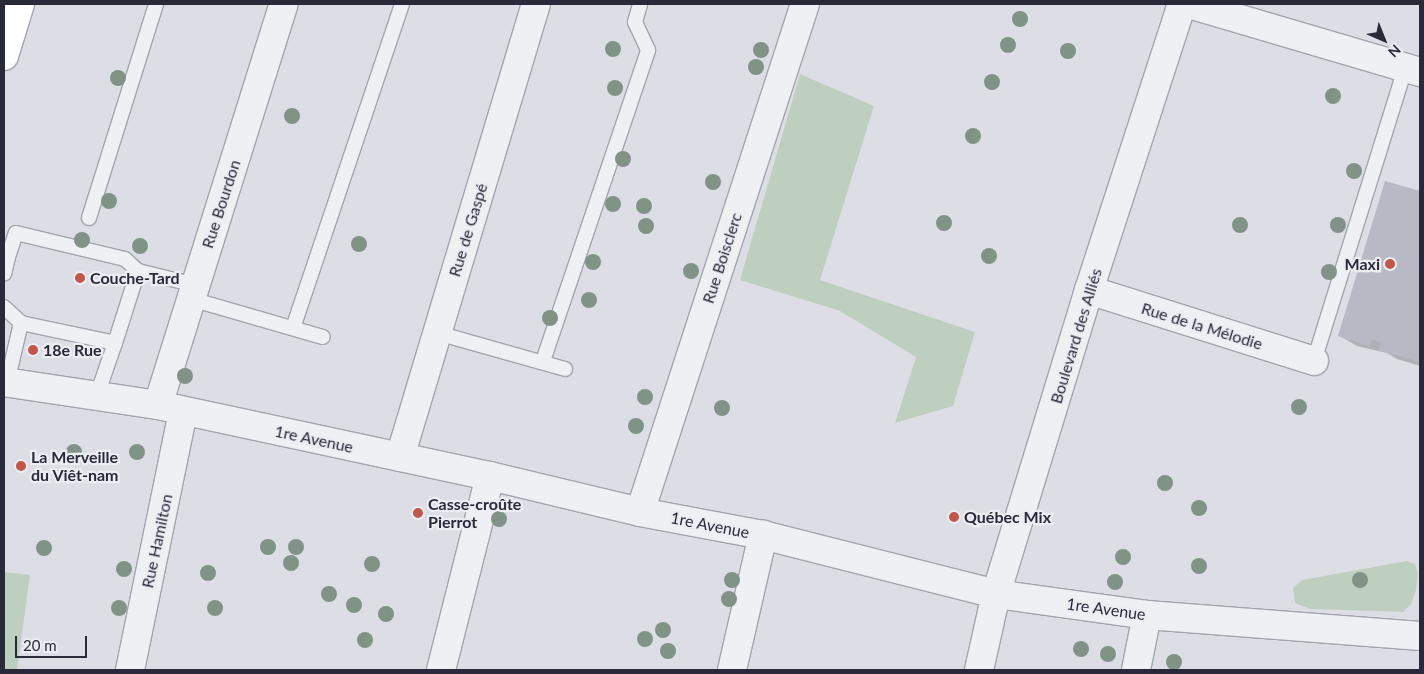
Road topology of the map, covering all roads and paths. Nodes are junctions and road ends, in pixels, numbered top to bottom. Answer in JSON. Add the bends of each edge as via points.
{"nodes":[{"id":1,"x":156,"y":4,"type":"edge"},
{"id":2,"x":284,"y":4,"type":"edge"},
{"id":3,"x":402,"y":4,"type":"edge"},
{"id":4,"x":536,"y":4,"type":"edge"},
{"id":5,"x":640,"y":4,"type":"edge"},
{"id":6,"x":805,"y":4,"type":"edge"},
{"id":7,"x":1182,"y":4,"type":"edge"},
{"id":8,"x":1189,"y":4,"type":"edge"},
{"id":9,"x":13,"y":13,"type":"edge"},
{"id":10,"x":4,"y":56,"type":"edge"},
{"id":11,"x":1413,"y":70,"type":"edge"},
{"id":12,"x":89,"y":218,"type":"dead end"},
{"id":13,"x":6,"y":257,"type":"edge"},
{"id":14,"x":138,"y":271,"type":"junction"},
{"id":15,"x":4,"y":274,"type":"edge"},
{"id":16,"x":1089,"y":290,"type":"junction"},
{"id":17,"x":193,"y":292,"type":"junction"},
{"id":18,"x":4,"y":308,"type":"edge"},
{"id":19,"x":21,"y":323,"type":"junction"},
{"id":20,"x":293,"y":328,"type":"junction"},
{"id":21,"x":437,"y":333,"type":"junction"},
{"id":22,"x":323,"y":337,"type":"dead end"},
{"id":23,"x":115,"y":343,"type":"junction"},
{"id":24,"x":1314,"y":360,"type":"joint"},
{"id":25,"x":543,"y":361,"type":"junction"},
{"id":26,"x":565,"y":369,"type":"dead end"},
{"id":27,"x":6,"y":382,"type":"edge"},
{"id":28,"x":97,"y":395,"type":"junction"},
{"id":29,"x":158,"y":405,"type":"junction"},
{"id":30,"x":183,"y":411,"type":"junction"},
{"id":31,"x":400,"y":457,"type":"junction"},
{"id":32,"x":490,"y":476,"type":"junction"},
{"id":33,"x":640,"y":512,"type":"junction"},
{"id":34,"x":763,"y":535,"type":"junction"},
{"id":35,"x":996,"y":594,"type":"junction"},
{"id":36,"x":1147,"y":615,"type":"junction"},
{"id":37,"x":1420,"y":636,"type":"edge"},
{"id":38,"x":130,"y":670,"type":"edge"},
{"id":39,"x":441,"y":670,"type":"edge"},
{"id":40,"x":732,"y":670,"type":"edge"},
{"id":41,"x":979,"y":670,"type":"edge"},
{"id":42,"x":1136,"y":670,"type":"edge"}],
"edges":[{"from":1,"to":12,"type":"lane"},
{"from":2,"to":17,"type":"street","name":"Rue Bourdon"},
{"from":3,"to":20,"type":"lane"},
{"from":4,"to":21,"type":"street","name":"Rue de Gaspé"},
{"from":5,"to":25,"type":"lane","via":[[634,22],[648,50]]},
{"from":6,"to":33,"type":"street","name":"Rue Boisclerc"},
{"from":7,"to":16,"type":"street","name":"Boulevard des Alliés"},
{"from":8,"to":11,"type":"street"},
{"from":9,"to":10,"type":"main road"},
{"from":11,"to":24,"type":"lane"},
{"from":13,"to":14,"type":"lane","via":[[16,233],[125,260]]},
{"from":13,"to":15,"type":"lane"},
{"from":14,"to":17,"type":"lane"},
{"from":14,"to":23,"type":"lane"},
{"from":16,"to":24,"type":"street","name":"Rue de la Mélodie"},
{"from":16,"to":35,"type":"street","name":"Boulevard des Alliés"},
{"from":17,"to":20,"type":"lane"},
{"from":17,"to":29,"type":"street","name":"Rue Bourdon"},
{"from":18,"to":19,"type":"lane"},
{"from":19,"to":23,"type":"lane"},
{"from":19,"to":27,"type":"lane"},
{"from":20,"to":22,"type":"lane"},
{"from":21,"to":25,"type":"lane"},
{"from":21,"to":31,"type":"street","name":"Rue de Gaspé"},
{"from":23,"to":28,"type":"lane"},
{"from":25,"to":26,"type":"lane"},
{"from":27,"to":28,"type":"street","name":"1re Avenue"},
{"from":28,"to":29,"type":"street","name":"1re Avenue"},
{"from":29,"to":30,"type":"street","name":"1re Avenue"},
{"from":30,"to":31,"type":"street","name":"1re Avenue"},
{"from":30,"to":38,"type":"street","name":"Rue Hamilton"},
{"from":31,"to":32,"type":"street","name":"1re Avenue"},
{"from":32,"to":33,"type":"street","name":"1re Avenue"},
{"from":32,"to":39,"type":"street"},
{"from":33,"to":34,"type":"street","name":"1re Avenue"},
{"from":34,"to":35,"type":"street","name":"1re Avenue"},
{"from":34,"to":40,"type":"street"},
{"from":35,"to":36,"type":"street","name":"1re Avenue"},
{"from":35,"to":41,"type":"street","name":"Boulevard des Alliés"},
{"from":36,"to":37,"type":"street","name":"1re Avenue"},
{"from":36,"to":42,"type":"street"}]}
